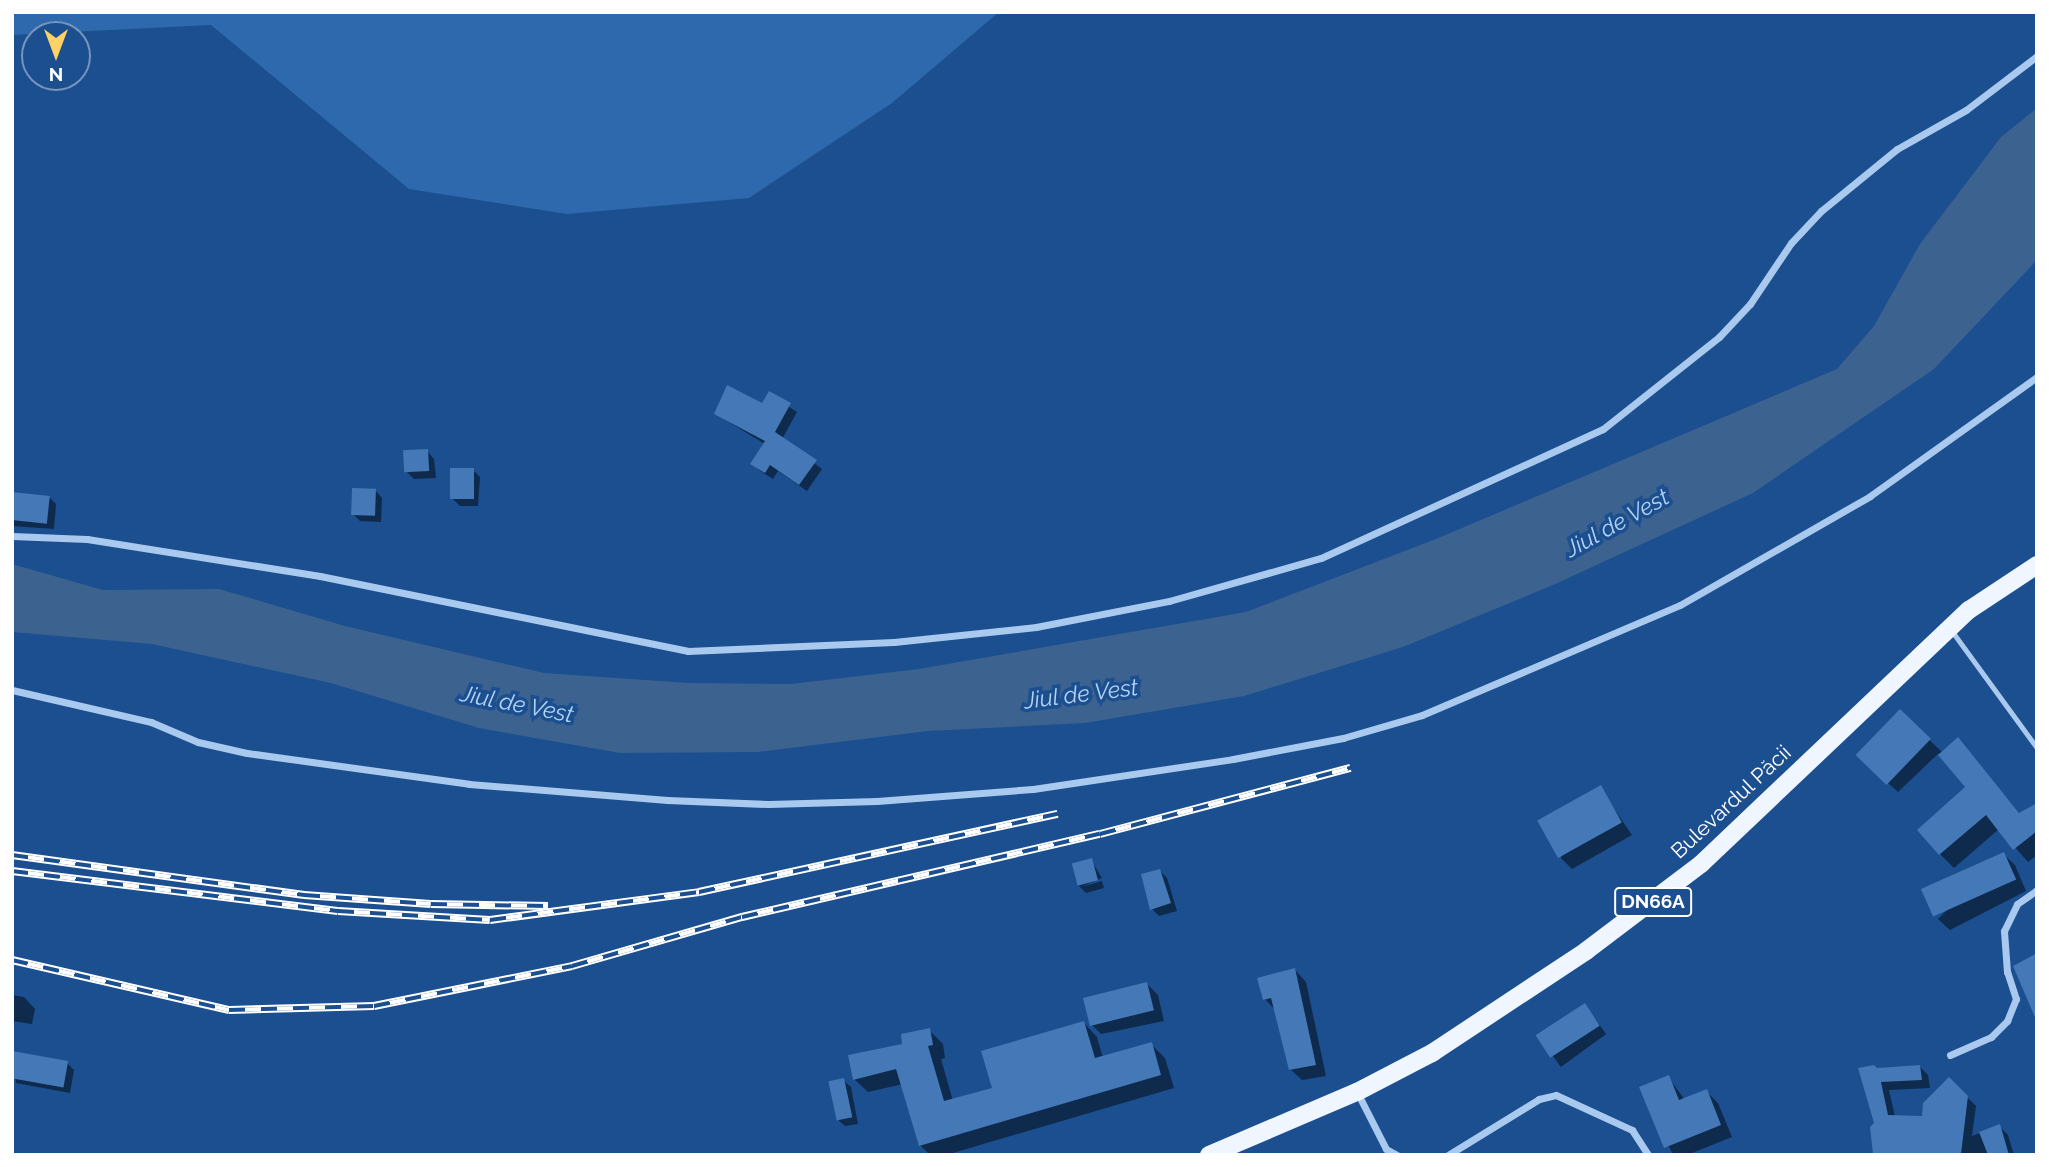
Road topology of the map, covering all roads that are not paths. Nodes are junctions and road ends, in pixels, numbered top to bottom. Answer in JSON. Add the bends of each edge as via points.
{"nodes":[{"id":1,"x":2037,"y":56,"type":"edge"},
{"id":2,"x":2037,"y":377,"type":"edge"},
{"id":3,"x":12,"y":536,"type":"edge"},
{"id":4,"x":2037,"y":565,"type":"edge"},
{"id":5,"x":1949,"y":627,"type":"junction"},
{"id":6,"x":12,"y":690,"type":"edge"},
{"id":7,"x":2037,"y":748,"type":"edge"},
{"id":8,"x":2037,"y":890,"type":"edge"},
{"id":9,"x":1950,"y":1055,"type":"dead end"},
{"id":10,"x":1357,"y":1092,"type":"junction"},
{"id":11,"x":1209,"y":1155,"type":"edge"},
{"id":12,"x":1397,"y":1155,"type":"edge"},
{"id":13,"x":1448,"y":1155,"type":"edge"},
{"id":14,"x":1648,"y":1155,"type":"edge"}],
"edges":[{"from":1,"to":3,"type":"street","via":[[1966,110],[1898,149],[1821,211],[1791,243],[1751,304],[1718,337],[1602,429],[1321,558],[1169,601],[1036,627],[933,638],[688,652],[320,576],[87,539]]},
{"from":2,"to":6,"type":"street","via":[[1870,496],[1680,605],[1422,715],[1343,738],[1233,759],[1033,789],[877,801],[768,804],[667,800],[469,784],[247,753],[198,741],[151,722]]},
{"from":4,"to":5,"type":"main road","name":"Bulevardul Păcii","number":"DN66A","via":[[1992,591]]},
{"from":5,"to":7,"type":"lane"},
{"from":5,"to":10,"type":"main road","name":"Bulevardul Păcii","number":"DN66A","via":[[1672,888],[1479,1025]]},
{"from":8,"to":9,"type":"street","via":[[2017,904],[2004,931],[2007,972],[2016,999],[2007,1021],[1991,1037]]},
{"from":10,"to":11,"type":"main road","name":"Bulevardul Păcii","number":"DN66A"},
{"from":10,"to":12,"type":"street","via":[[1386,1149]]},
{"from":13,"to":14,"type":"street","via":[[1539,1099],[1556,1095],[1632,1130]]}]}
